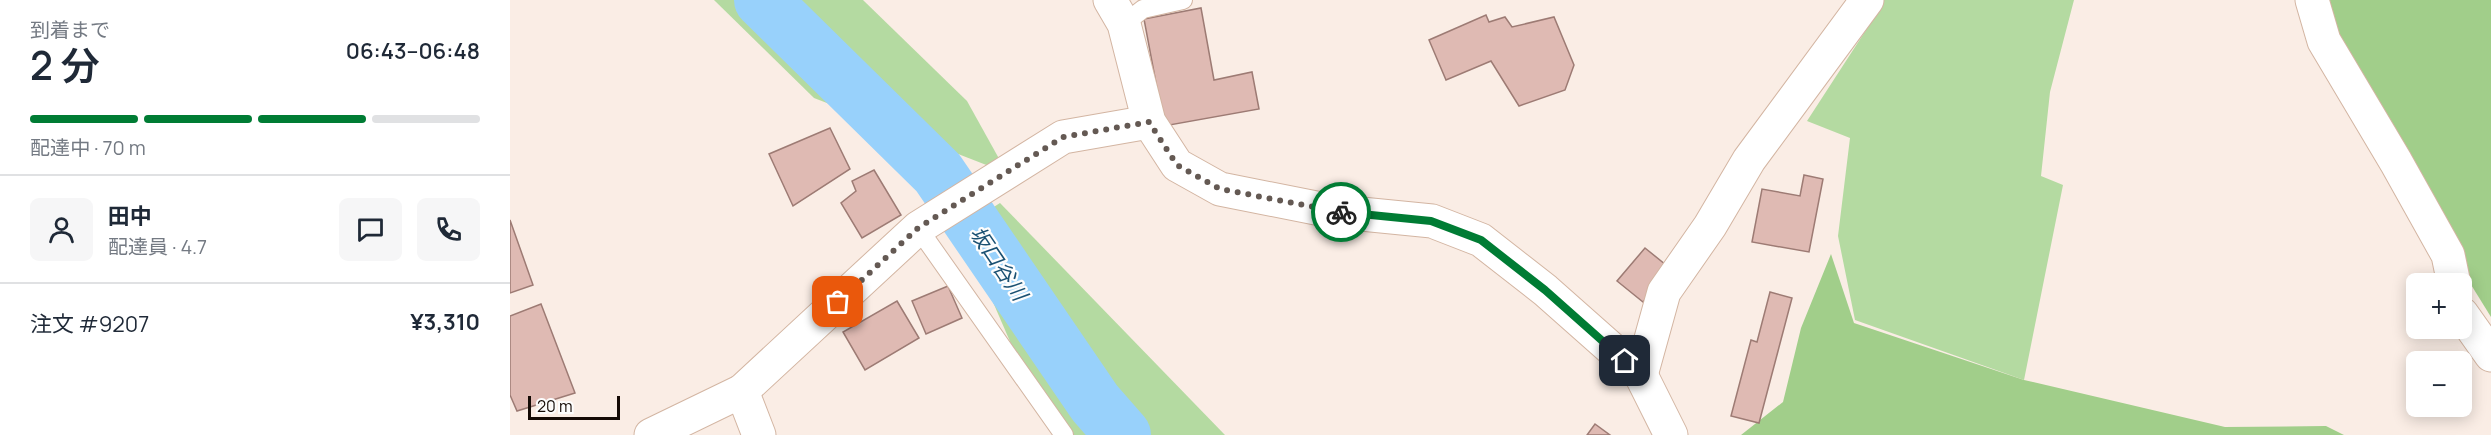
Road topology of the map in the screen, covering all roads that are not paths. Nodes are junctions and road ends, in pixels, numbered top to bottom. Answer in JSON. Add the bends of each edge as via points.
{"nodes":[{"id":1,"x":1183,"y":0,"type":"edge"},
{"id":2,"x":1867,"y":0,"type":"edge"},
{"id":3,"x":2312,"y":0,"type":"edge"},
{"id":4,"x":1117,"y":12,"type":"edge"},
{"id":5,"x":1149,"y":122,"type":"junction"},
{"id":6,"x":918,"y":228,"type":"junction"},
{"id":7,"x":2452,"y":273,"type":"edge"},
{"id":8,"x":2472,"y":328,"type":"edge"},
{"id":9,"x":2491,"y":355,"type":"edge"},
{"id":10,"x":1641,"y":375,"type":"junction"},
{"id":11,"x":742,"y":391,"type":"junction"},
{"id":12,"x":651,"y":435,"type":"edge"},
{"id":13,"x":759,"y":435,"type":"edge"},
{"id":14,"x":1064,"y":435,"type":"edge"},
{"id":15,"x":1671,"y":435,"type":"edge"}],
"edges":[{"from":1,"to":4,"type":"lane"},
{"from":2,"to":10,"type":"street","via":[[1749,160],[1664,292]]},
{"from":3,"to":7,"type":"street","via":[[2324,41],[2448,255]]},
{"from":4,"to":5,"type":"street"},
{"from":5,"to":6,"type":"street","via":[[1063,137]]},
{"from":5,"to":10,"type":"street","via":[[1177,165],[1220,189],[1331,211],[1431,221],[1481,240],[1545,290]]},
{"from":6,"to":11,"type":"street"},
{"from":6,"to":14,"type":"lane"},
{"from":8,"to":9,"type":"street"},
{"from":10,"to":15,"type":"street"},
{"from":11,"to":12,"type":"street"},
{"from":11,"to":13,"type":"street"}]}
